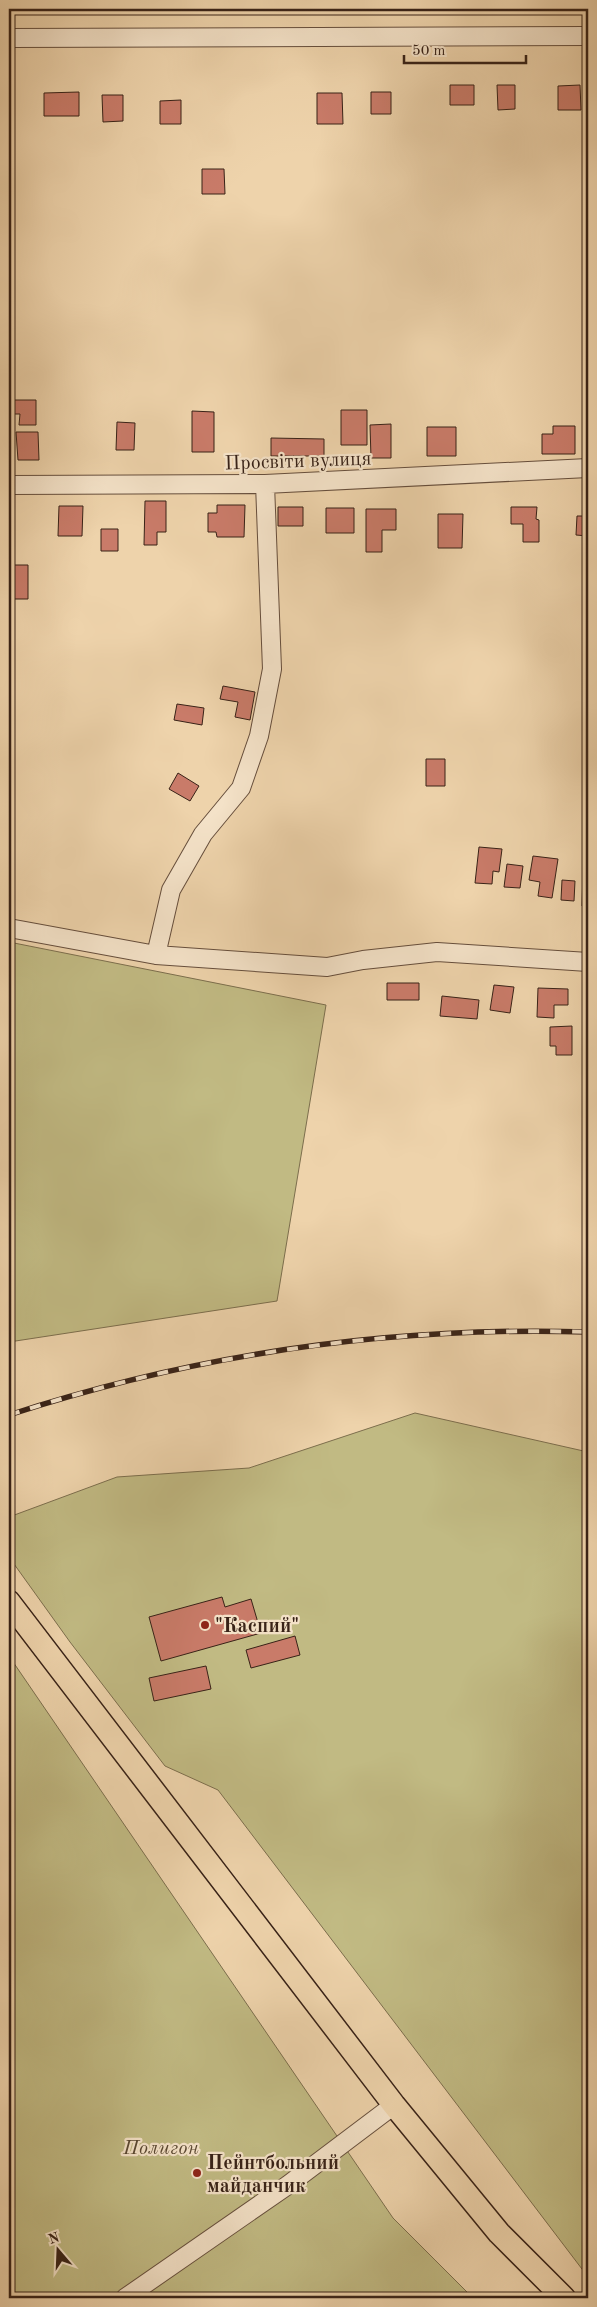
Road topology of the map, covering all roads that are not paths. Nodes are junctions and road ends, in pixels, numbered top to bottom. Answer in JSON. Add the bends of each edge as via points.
{"nodes":[{"id":1,"x":588,"y":36,"type":"edge"},
{"id":2,"x":9,"y":38,"type":"edge"},
{"id":3,"x":588,"y":468,"type":"edge"},
{"id":4,"x":265,"y":484,"type":"junction"},
{"id":5,"x":9,"y":485,"type":"edge"},
{"id":6,"x":9,"y":928,"type":"edge"},
{"id":7,"x":156,"y":955,"type":"junction"},
{"id":8,"x":588,"y":962,"type":"edge"},
{"id":9,"x":9,"y":1602,"type":"edge"},
{"id":10,"x":394,"y":2105,"type":"junction"},
{"id":11,"x":125,"y":2298,"type":"edge"},
{"id":12,"x":564,"y":2298,"type":"edge"}],
"edges":[{"from":1,"to":2,"type":"street"},
{"from":3,"to":4,"type":"street","name":"Просвіти вулиця"},
{"from":4,"to":5,"type":"street","name":"Просвіти вулиця"},
{"from":4,"to":7,"type":"street","via":[[272,669],[259,736],[241,788],[203,834],[171,890]]},
{"from":6,"to":7,"type":"street"},
{"from":7,"to":8,"type":"street","via":[[327,967],[437,952]]},
{"from":9,"to":10,"type":"main road"},
{"from":10,"to":11,"type":"street","via":[[288,2185]]},
{"from":10,"to":12,"type":"main road","via":[[499,2233]]}]}
